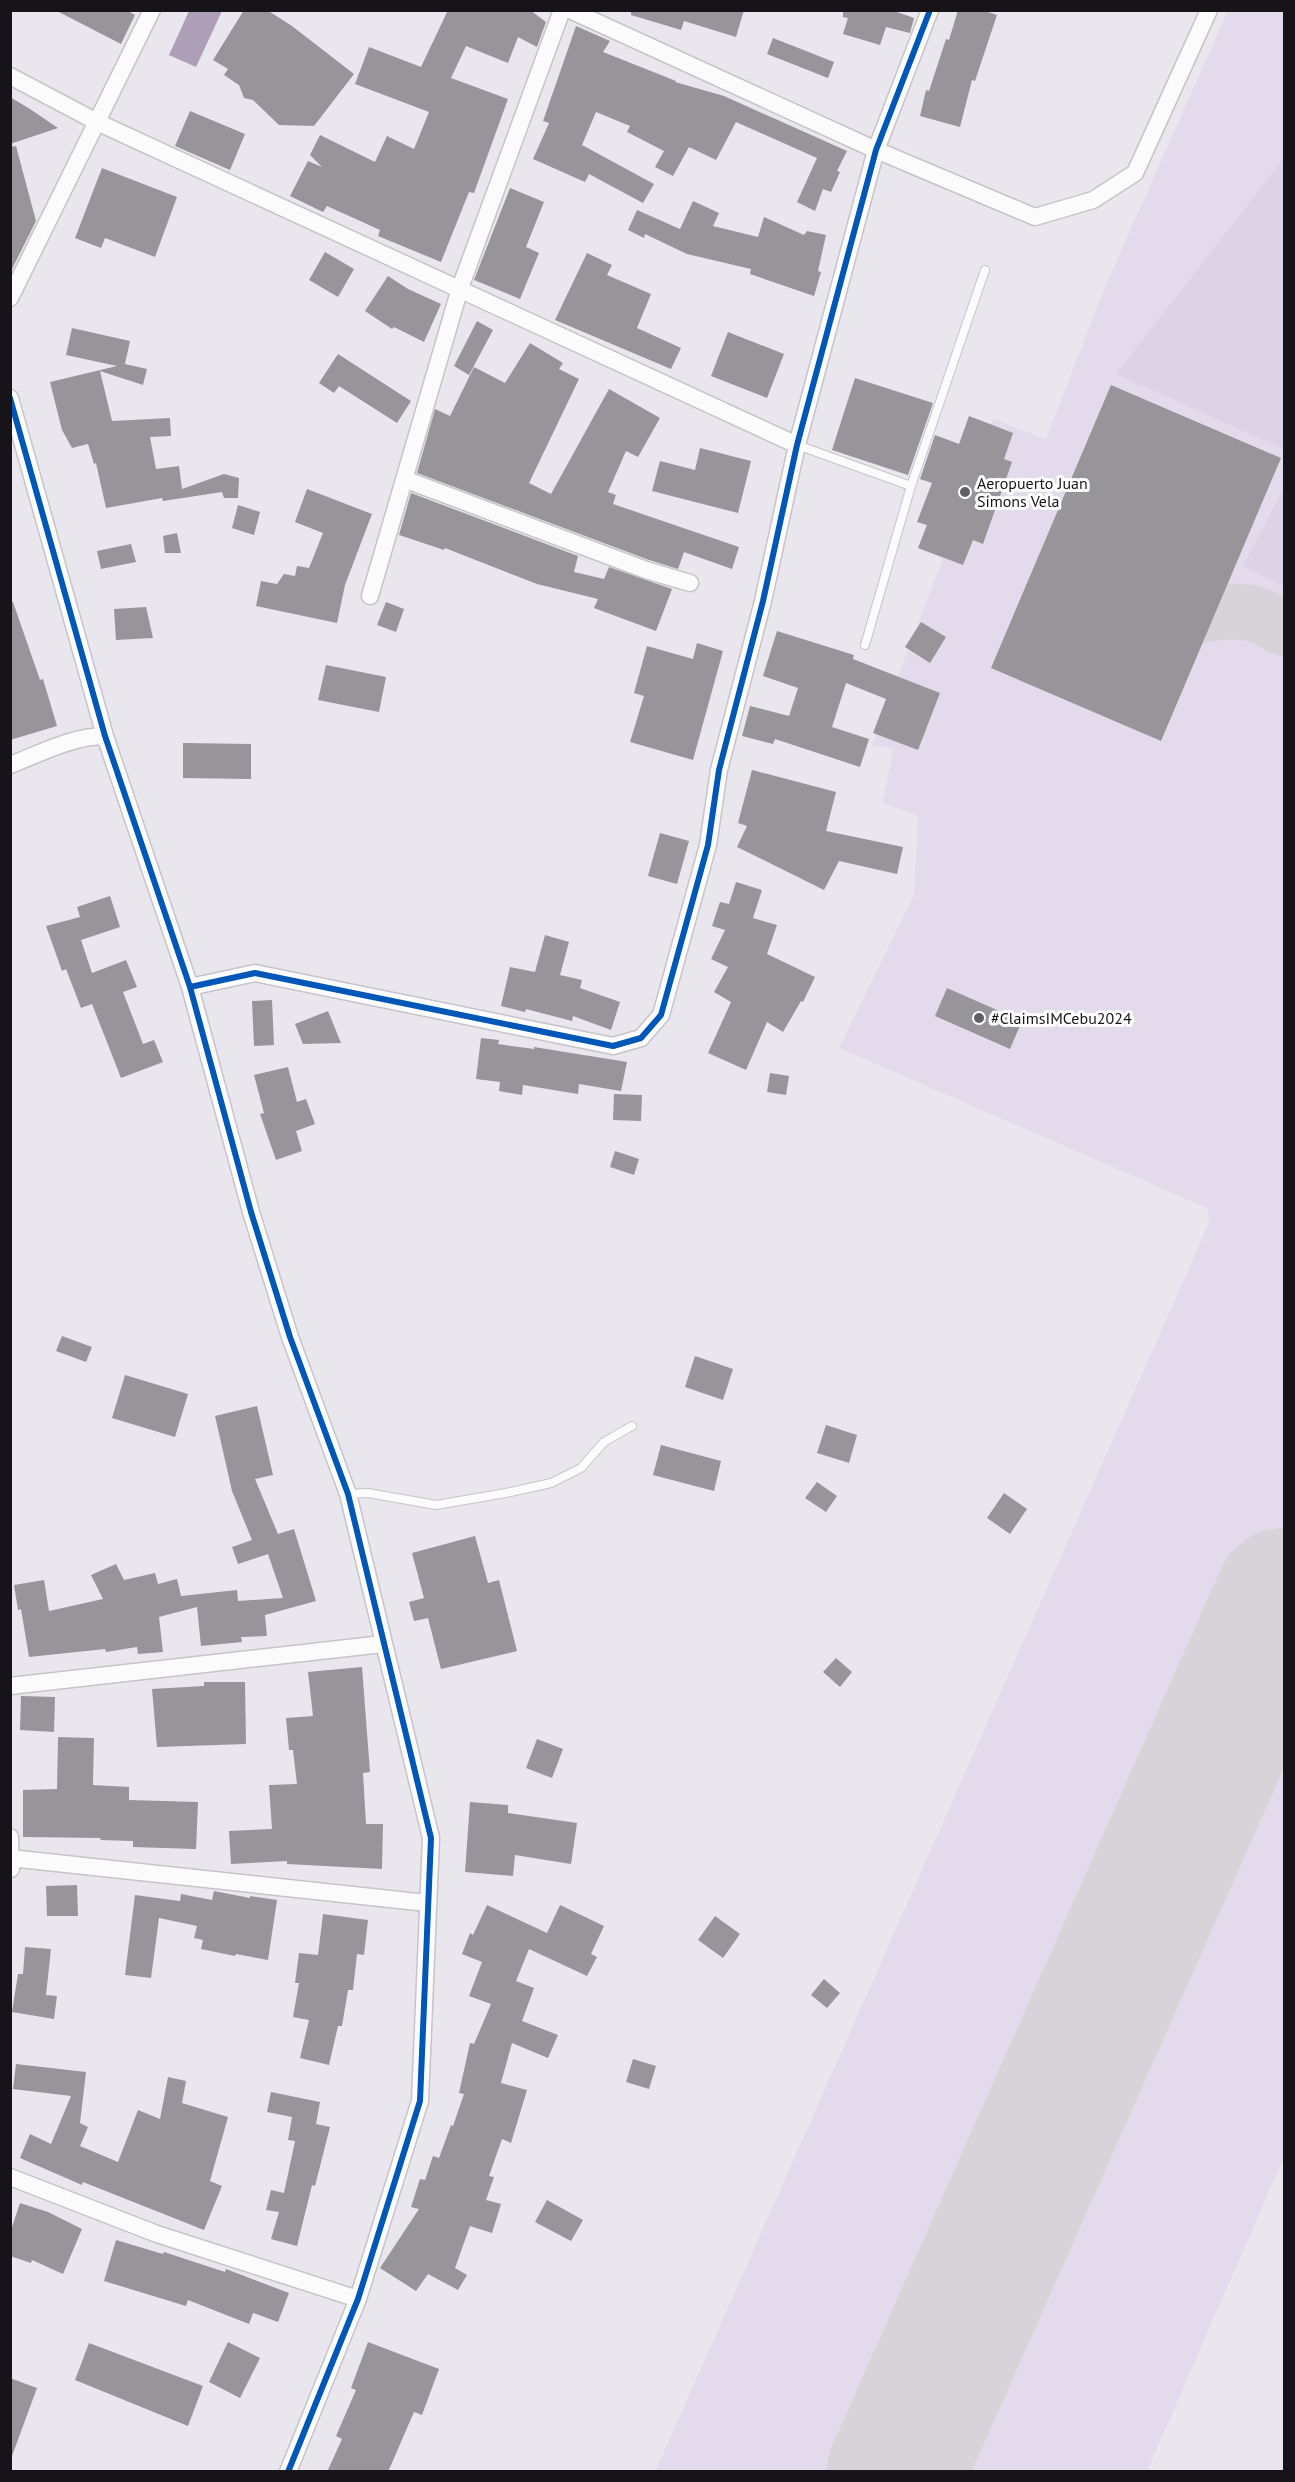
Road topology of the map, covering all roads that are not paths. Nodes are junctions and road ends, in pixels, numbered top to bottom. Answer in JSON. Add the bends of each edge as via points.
{"nodes":[{"id":1,"x":152,"y":10,"type":"edge"},
{"id":2,"x":562,"y":10,"type":"edge"},
{"id":3,"x":570,"y":10,"type":"edge"},
{"id":4,"x":930,"y":10,"type":"edge"},
{"id":5,"x":1209,"y":10,"type":"edge"},
{"id":6,"x":10,"y":76,"type":"edge"},
{"id":7,"x":97,"y":122,"type":"junction"},
{"id":8,"x":876,"y":150,"type":"junction"},
{"id":9,"x":985,"y":270,"type":"dead end"},
{"id":10,"x":460,"y":288,"type":"junction"},
{"id":11,"x":10,"y":298,"type":"edge"},
{"id":12,"x":10,"y":398,"type":"edge"},
{"id":13,"x":797,"y":446,"type":"junction"},
{"id":14,"x":404,"y":479,"type":"junction"},
{"id":15,"x":911,"y":486,"type":"junction"},
{"id":16,"x":690,"y":583,"type":"dead end"},
{"id":17,"x":370,"y":596,"type":"dead end"},
{"id":18,"x":865,"y":645,"type":"dead end"},
{"id":19,"x":105,"y":736,"type":"junction"},
{"id":20,"x":10,"y":765,"type":"edge"},
{"id":21,"x":190,"y":987,"type":"junction"},
{"id":22,"x":632,"y":1426,"type":"dead end"},
{"id":23,"x":348,"y":1494,"type":"junction"},
{"id":24,"x":383,"y":1644,"type":"junction"},
{"id":25,"x":10,"y":1686,"type":"edge"},
{"id":26,"x":10,"y":1837,"type":"edge"},
{"id":27,"x":11,"y":1862,"type":"edge"},
{"id":28,"x":427,"y":1903,"type":"junction"},
{"id":29,"x":10,"y":2177,"type":"edge"},
{"id":30,"x":358,"y":2299,"type":"junction"},
{"id":31,"x":288,"y":2472,"type":"edge"}],
"edges":[{"from":1,"to":7,"type":"street"},
{"from":2,"to":10,"type":"street"},
{"from":3,"to":8,"type":"street"},
{"from":4,"to":8,"type":"street"},
{"from":5,"to":8,"type":"street","via":[[1135,173],[1094,200],[1035,217]]},
{"from":6,"to":7,"type":"street"},
{"from":7,"to":10,"type":"street"},
{"from":7,"to":11,"type":"street"},
{"from":8,"to":13,"type":"street"},
{"from":9,"to":15,"type":"lane"},
{"from":10,"to":13,"type":"street"},
{"from":10,"to":14,"type":"street"},
{"from":12,"to":19,"type":"street"},
{"from":13,"to":15,"type":"lane"},
{"from":13,"to":21,"type":"street","via":[[763,601],[719,770],[708,844],[661,1014],[640,1038],[613,1046],[255,973]]},
{"from":14,"to":16,"type":"street"},
{"from":14,"to":17,"type":"street"},
{"from":15,"to":18,"type":"lane"},
{"from":19,"to":20,"type":"street","via":[[90,736]]},
{"from":19,"to":21,"type":"street"},
{"from":21,"to":23,"type":"street","via":[[250,1212],[290,1337]]},
{"from":22,"to":23,"type":"lane","via":[[604,1442],[581,1468],[551,1484],[436,1504],[368,1493]]},
{"from":23,"to":24,"type":"street"},
{"from":24,"to":25,"type":"street"},
{"from":24,"to":28,"type":"street","via":[[431,1838]]},
{"from":26,"to":27,"type":"street"},
{"from":27,"to":28,"type":"street"},
{"from":28,"to":30,"type":"street","via":[[420,2101]]},
{"from":29,"to":30,"type":"street","via":[[157,2234]]},
{"from":30,"to":31,"type":"street"}]}
